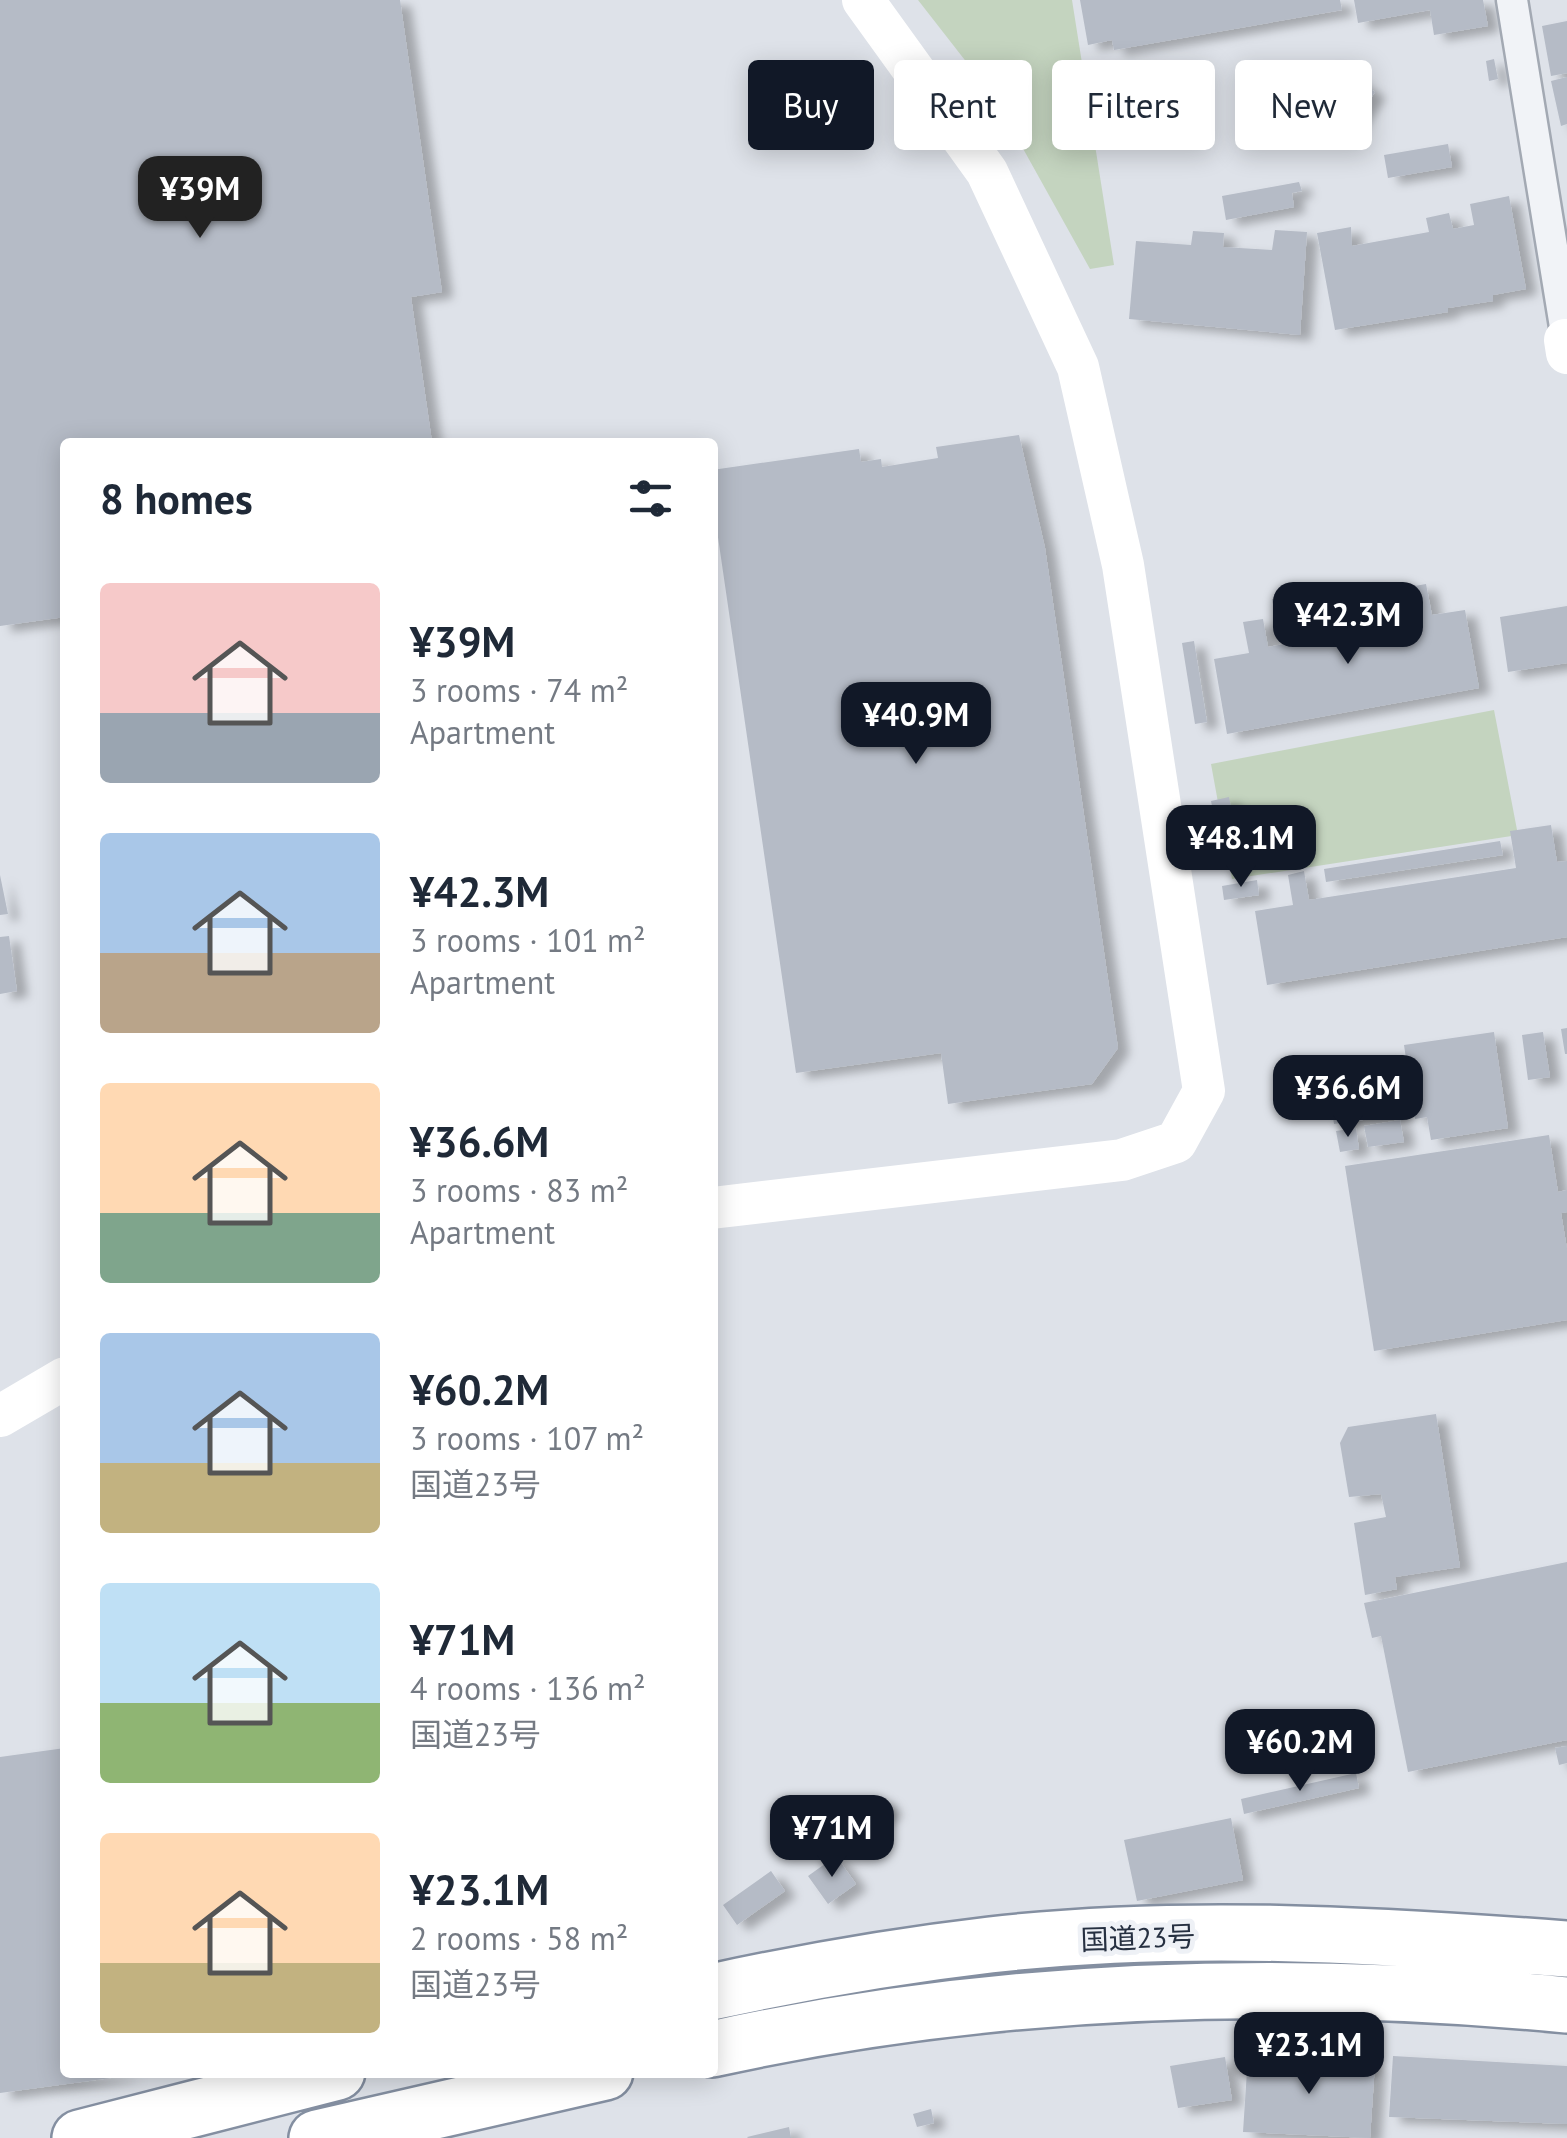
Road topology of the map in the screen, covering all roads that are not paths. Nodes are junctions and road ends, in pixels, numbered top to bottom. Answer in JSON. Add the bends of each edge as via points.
{"nodes":[{"id":1,"x":862,"y":0,"type":"edge"},
{"id":2,"x":1512,"y":0,"type":"edge"},
{"id":3,"x":1566,"y":344,"type":"edge"},
{"id":4,"x":718,"y":1207,"type":"edge"},
{"id":5,"x":60,"y":1380,"type":"edge"},
{"id":6,"x":4,"y":1404,"type":"edge"},
{"id":7,"x":1567,"y":1949,"type":"edge"},
{"id":8,"x":718,"y":1991,"type":"edge"},
{"id":9,"x":1567,"y":2005,"type":"edge"},
{"id":10,"x":718,"y":2048,"type":"edge"},
{"id":11,"x":314,"y":2078,"type":"edge"},
{"id":12,"x":579,"y":2078,"type":"edge"},
{"id":13,"x":80,"y":2138,"type":"edge"},
{"id":14,"x":317,"y":2138,"type":"edge"}],
"edges":[{"from":1,"to":4,"type":"street","via":[[988,172],[1078,367],[1123,565],[1204,1092],[1176,1142],[1122,1160]]},
{"from":2,"to":3,"type":"street"},
{"from":5,"to":6,"type":"street"},
{"from":7,"to":8,"type":"highway","name":"国道23号","via":[[1407,1938],[1164,1934],[993,1944]]},
{"from":9,"to":10,"type":"highway","name":"国道23号","via":[[1282,1990],[1024,1999]]},
{"from":11,"to":13,"type":"highway"},
{"from":12,"to":14,"type":"highway"}]}
